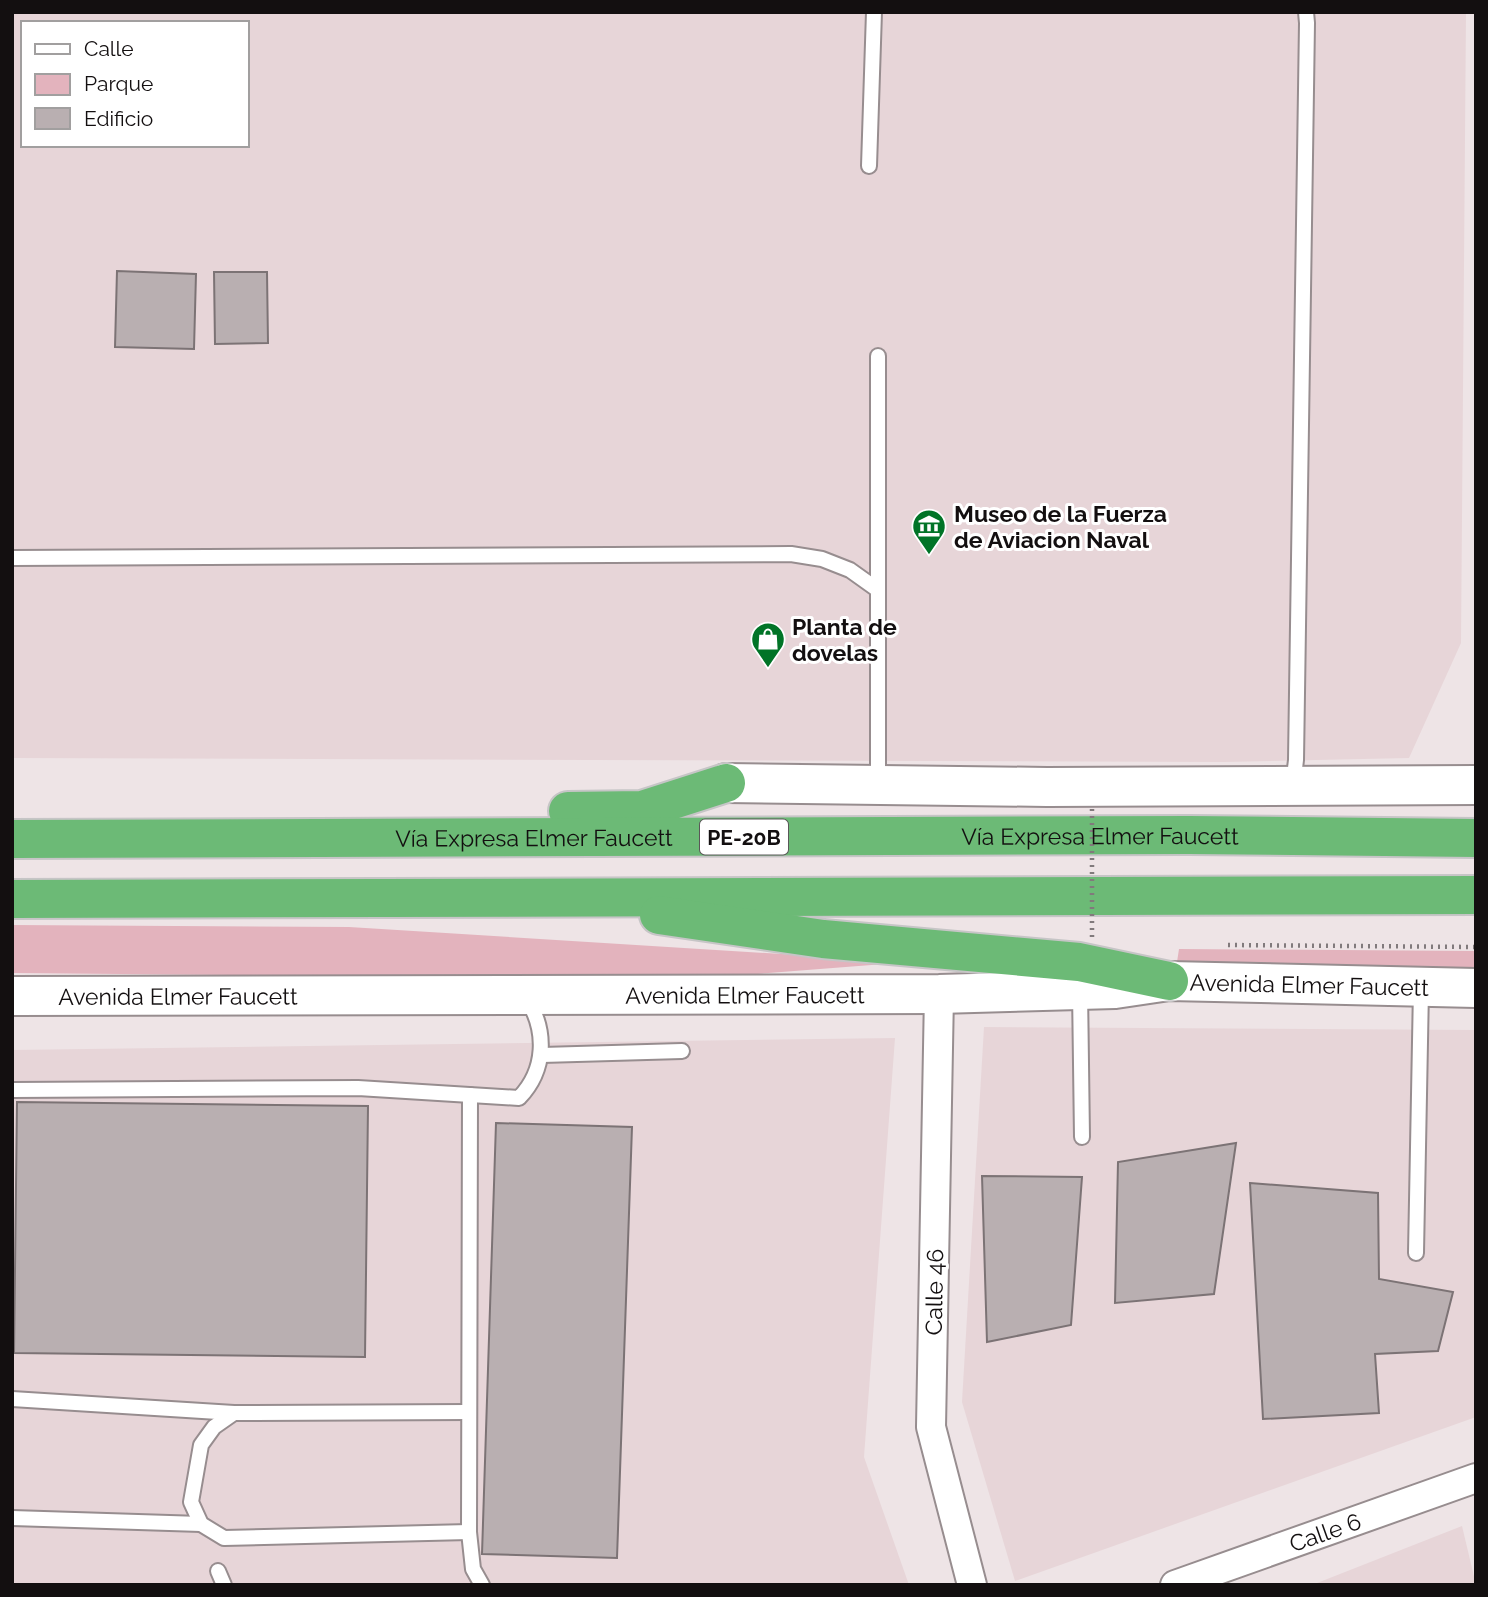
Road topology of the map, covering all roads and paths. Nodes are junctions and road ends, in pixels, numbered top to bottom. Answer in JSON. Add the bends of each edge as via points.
{"nodes":[{"id":1,"x":874,"y":12,"type":"edge"},
{"id":2,"x":1306,"y":12,"type":"edge"},
{"id":3,"x":869,"y":166,"type":"dead end"},
{"id":4,"x":878,"y":356,"type":"dead end"},
{"id":5,"x":12,"y":558,"type":"edge"},
{"id":6,"x":878,"y":590,"type":"junction"},
{"id":7,"x":726,"y":783,"type":"joint"},
{"id":8,"x":878,"y":784,"type":"junction"},
{"id":9,"x":1476,"y":785,"type":"edge"},
{"id":10,"x":1293,"y":786,"type":"junction"},
{"id":11,"x":1092,"y":809,"type":"dead end"},
{"id":12,"x":374,"y":838,"type":"junction"},
{"id":13,"x":1476,"y":838,"type":"edge"},
{"id":14,"x":12,"y":839,"type":"edge"},
{"id":15,"x":1476,"y":895,"type":"edge"},
{"id":16,"x":533,"y":896,"type":"junction"},
{"id":17,"x":12,"y":899,"type":"edge"},
{"id":18,"x":1092,"y":938,"type":"dead end"},
{"id":19,"x":1225,"y":945,"type":"dead end"},
{"id":20,"x":1476,"y":947,"type":"edge"},
{"id":21,"x":1169,"y":981,"type":"junction"},
{"id":22,"x":1421,"y":988,"type":"junction"},
{"id":23,"x":1476,"y":988,"type":"edge"},
{"id":24,"x":1080,"y":989,"type":"junction"},
{"id":25,"x":525,"y":994,"type":"junction"},
{"id":26,"x":939,"y":994,"type":"junction"},
{"id":27,"x":12,"y":996,"type":"edge"},
{"id":28,"x":682,"y":1051,"type":"dead end"},
{"id":29,"x":542,"y":1055,"type":"junction"},
{"id":30,"x":12,"y":1090,"type":"edge"},
{"id":31,"x":470,"y":1095,"type":"junction"},
{"id":32,"x":1082,"y":1137,"type":"dead end"},
{"id":33,"x":1416,"y":1253,"type":"dead end"},
{"id":34,"x":12,"y":1399,"type":"edge"},
{"id":35,"x":469,"y":1412,"type":"junction"},
{"id":36,"x":234,"y":1413,"type":"junction"},
{"id":37,"x":1476,"y":1478,"type":"edge"},
{"id":38,"x":12,"y":1518,"type":"edge"},
{"id":39,"x":201,"y":1524,"type":"junction"},
{"id":40,"x":469,"y":1532,"type":"junction"},
{"id":41,"x":482,"y":1585,"type":"edge"},
{"id":42,"x":972,"y":1585,"type":"edge"},
{"id":43,"x":1175,"y":1585,"type":"edge"}],
"edges":[{"from":1,"to":3,"type":"lane"},
{"from":2,"to":10,"type":"lane"},
{"from":4,"to":6,"type":"lane"},
{"from":5,"to":6,"type":"lane","via":[[791,554],[850,570]]},
{"from":6,"to":8,"type":"lane"},
{"from":7,"to":8,"type":"main road"},
{"from":7,"to":12,"type":"highway","via":[[642,810],[431,814]]},
{"from":8,"to":10,"type":"main road"},
{"from":9,"to":10,"type":"main road"},
{"from":11,"to":18,"type":"path","bridge":true},
{"from":12,"to":13,"type":"highway","name":"Vía Expresa Elmer Faucett","number":"PE-20B"},
{"from":12,"to":14,"type":"highway","name":"Vía Expresa Elmer Faucett","number":"PE-20B"},
{"from":15,"to":16,"type":"highway"},
{"from":16,"to":17,"type":"highway"},
{"from":16,"to":21,"type":"highway","via":[[823,940],[1079,962]]},
{"from":19,"to":20,"type":"path"},
{"from":21,"to":22,"type":"main road","name":"Avenida Elmer Faucett"},
{"from":21,"to":24,"type":"main road","name":"Avenida Elmer Faucett"},
{"from":22,"to":23,"type":"main road","name":"Avenida Elmer Faucett"},
{"from":22,"to":33,"type":"lane"},
{"from":24,"to":26,"type":"main road","name":"Avenida Elmer Faucett"},
{"from":24,"to":32,"type":"lane"},
{"from":25,"to":26,"type":"main road","name":"Avenida Elmer Faucett"},
{"from":25,"to":27,"type":"main road","name":"Avenida Elmer Faucett"},
{"from":25,"to":29,"type":"lane","via":[[537,1016]]},
{"from":26,"to":42,"type":"street","name":"Calle 46","via":[[931,1427]]},
{"from":28,"to":29,"type":"lane"},
{"from":29,"to":31,"type":"lane","via":[[530,1087],[519,1098]]},
{"from":30,"to":31,"type":"lane","via":[[358,1088]]},
{"from":31,"to":35,"type":"lane"},
{"from":34,"to":36,"type":"lane"},
{"from":35,"to":36,"type":"lane"},
{"from":35,"to":40,"type":"lane"},
{"from":36,"to":39,"type":"lane","via":[[214,1427],[201,1445],[191,1502]]},
{"from":37,"to":43,"type":"street","name":"Calle 6"},
{"from":38,"to":39,"type":"lane"},
{"from":39,"to":40,"type":"lane","via":[[224,1538]]},
{"from":40,"to":41,"type":"lane","via":[[473,1569]]}]}
